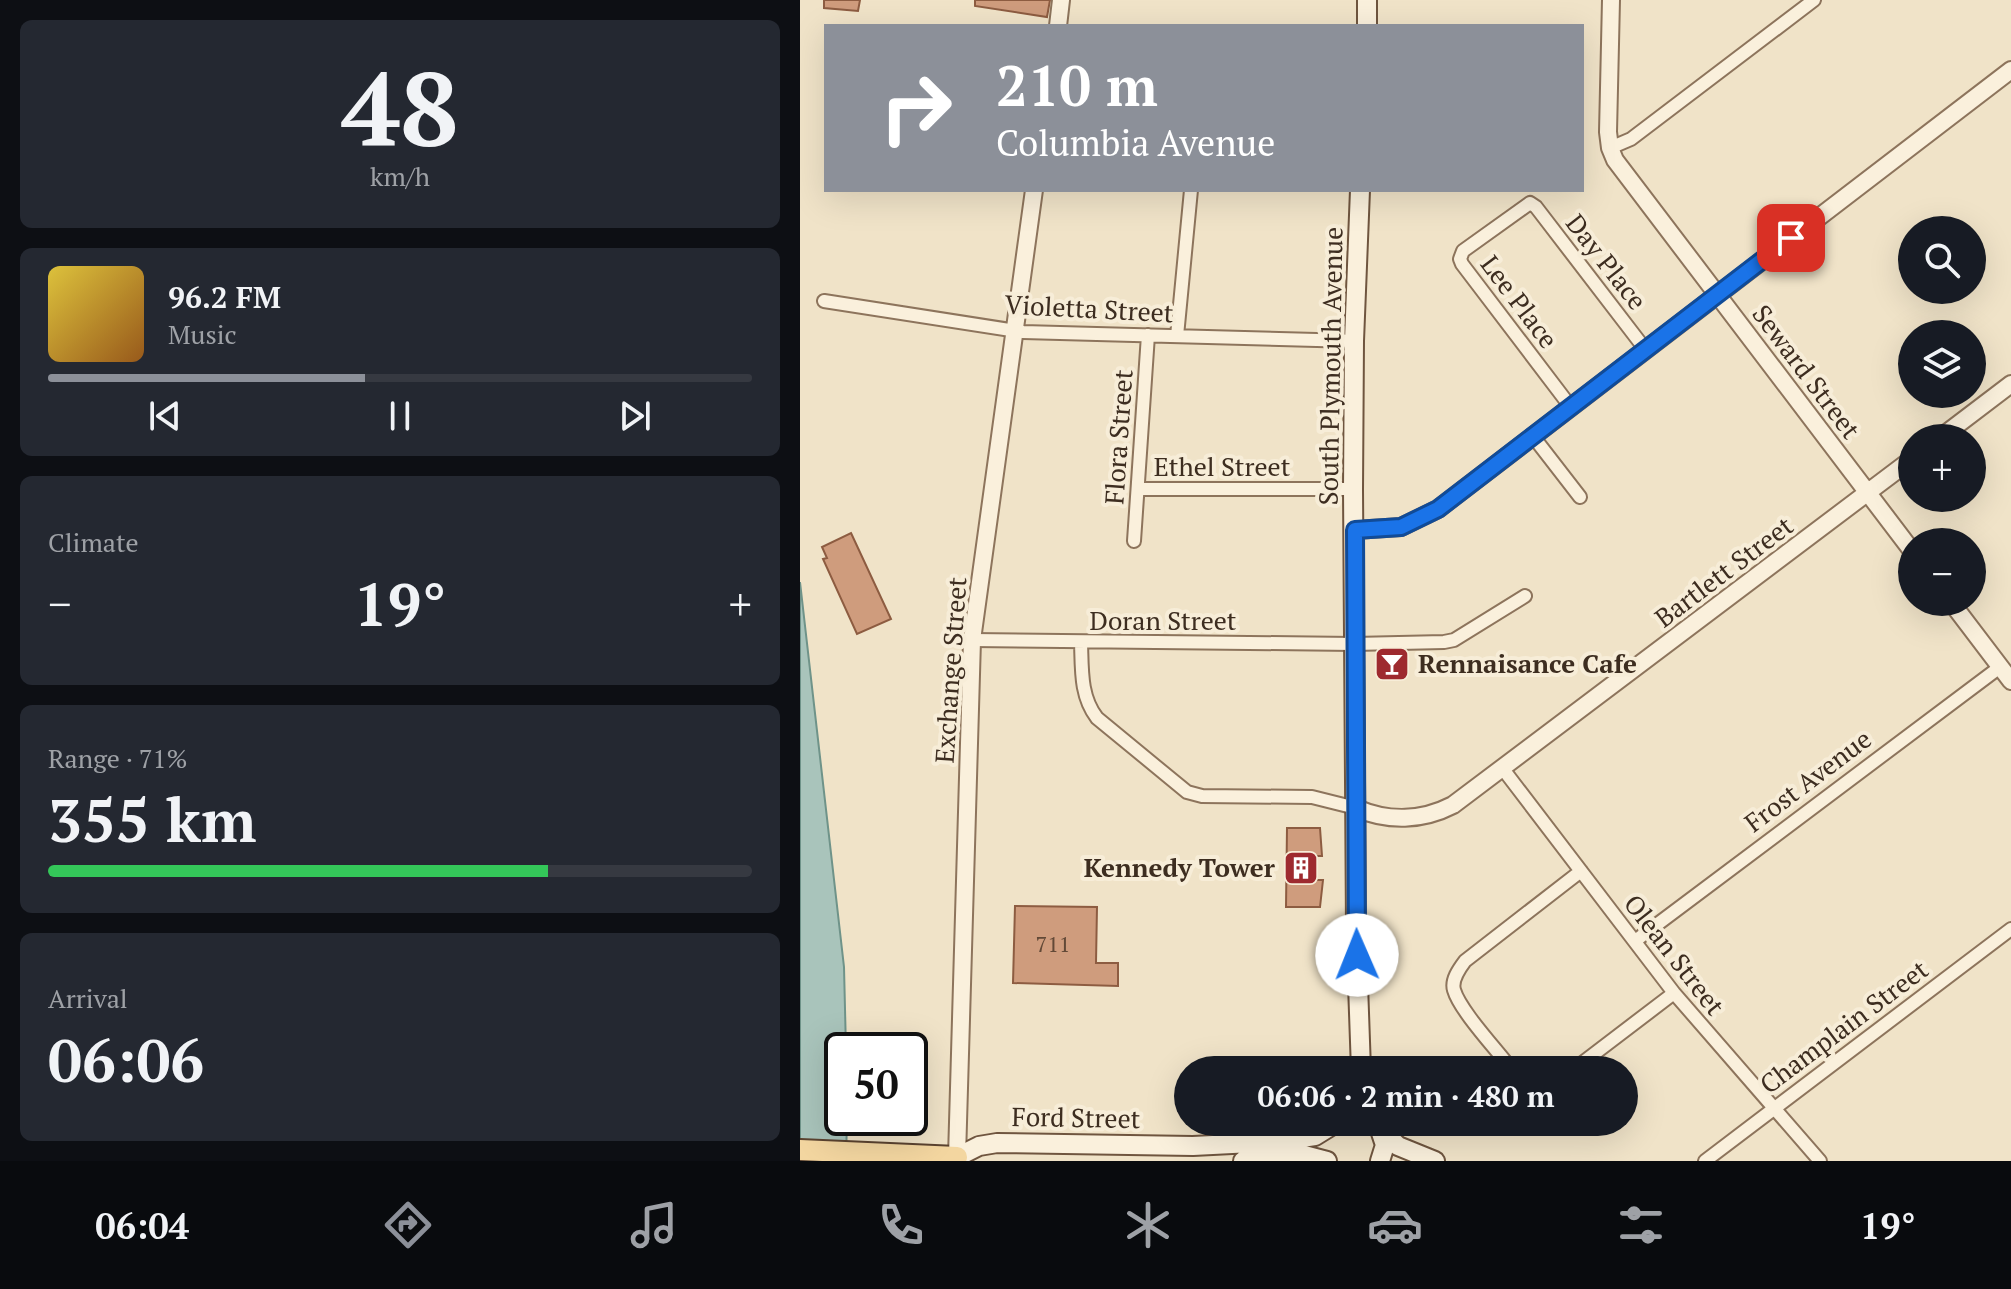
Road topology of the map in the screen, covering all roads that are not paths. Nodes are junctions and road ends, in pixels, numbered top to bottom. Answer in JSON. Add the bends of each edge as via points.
{"nodes":[{"id":1,"x":1061,"y":0,"type":"edge"},
{"id":2,"x":1367,"y":0,"type":"edge"},
{"id":3,"x":1611,"y":0,"type":"edge"},
{"id":4,"x":1814,"y":0,"type":"edge"},
{"id":5,"x":1058,"y":24,"type":"edge"},
{"id":6,"x":1367,"y":24,"type":"edge"},
{"id":7,"x":2011,"y":70,"type":"edge"},
{"id":8,"x":1610,"y":148,"type":"junction"},
{"id":9,"x":1034,"y":192,"type":"edge"},
{"id":10,"x":1191,"y":192,"type":"edge"},
{"id":11,"x":1360,"y":192,"type":"edge"},
{"id":12,"x":1491,"y":230,"type":"joint"},
{"id":13,"x":1717,"y":295,"type":"junction"},
{"id":14,"x":824,"y":301,"type":"dead end"},
{"id":15,"x":1015,"y":331,"type":"junction"},
{"id":16,"x":1148,"y":335,"type":"junction"},
{"id":17,"x":1177,"y":336,"type":"junction"},
{"id":18,"x":1354,"y":341,"type":"junction"},
{"id":19,"x":1645,"y":349,"type":"junction"},
{"id":20,"x":2011,"y":384,"type":"edge"},
{"id":21,"x":1570,"y":406,"type":"junction"},
{"id":22,"x":1958,"y":424,"type":"edge"},
{"id":23,"x":1532,"y":435,"type":"junction"},
{"id":24,"x":1898,"y":470,"type":"edge"},
{"id":25,"x":1138,"y":489,"type":"junction"},
{"id":26,"x":1353,"y":489,"type":"junction"},
{"id":27,"x":1868,"y":493,"type":"junction"},
{"id":28,"x":1580,"y":497,"type":"dead end"},
{"id":29,"x":1355,"y":530,"type":"junction"},
{"id":30,"x":1898,"y":533,"type":"edge"},
{"id":31,"x":1134,"y":541,"type":"dead end"},
{"id":32,"x":1525,"y":596,"type":"dead end"},
{"id":33,"x":1964,"y":616,"type":"edge"},
{"id":34,"x":972,"y":640,"type":"junction"},
{"id":35,"x":1081,"y":642,"type":"junction"},
{"id":36,"x":1354,"y":644,"type":"junction"},
{"id":37,"x":2006,"y":663,"type":"edge"},
{"id":38,"x":2011,"y":681,"type":"edge"},
{"id":39,"x":1503,"y":769,"type":"junction"},
{"id":40,"x":1356,"y":808,"type":"junction"},
{"id":41,"x":1581,"y":871,"type":"junction"},
{"id":42,"x":1356,"y":927,"type":"junction"},
{"id":43,"x":2011,"y":929,"type":"edge"},
{"id":44,"x":1635,"y":941,"type":"junction"},
{"id":45,"x":1674,"y":993,"type":"junction"},
{"id":46,"x":1350,"y":1056,"type":"edge"},
{"id":47,"x":1361,"y":1056,"type":"edge"},
{"id":48,"x":1501,"y":1056,"type":"edge"},
{"id":49,"x":1591,"y":1056,"type":"edge"},
{"id":50,"x":1773,"y":1108,"type":"junction"},
{"id":51,"x":1315,"y":1136,"type":"edge"},
{"id":52,"x":1329,"y":1136,"type":"edge"},
{"id":53,"x":1381,"y":1136,"type":"edge"},
{"id":54,"x":1388,"y":1136,"type":"edge"},
{"id":55,"x":800,"y":1150,"type":"edge"},
{"id":56,"x":960,"y":1160,"type":"edge"},
{"id":57,"x":1243,"y":1161,"type":"edge"},
{"id":58,"x":1329,"y":1161,"type":"edge"},
{"id":59,"x":1380,"y":1161,"type":"edge"},
{"id":60,"x":1435,"y":1161,"type":"edge"},
{"id":61,"x":1705,"y":1161,"type":"edge"},
{"id":62,"x":1820,"y":1161,"type":"edge"}],
"edges":[{"from":1,"to":5,"type":"street"},
{"from":2,"to":6,"type":"main road"},
{"from":3,"to":8,"type":"street"},
{"from":4,"to":8,"type":"street","via":[[1631,139]]},
{"from":7,"to":13,"type":"street"},
{"from":8,"to":13,"type":"street","name":"Seward Street"},
{"from":9,"to":15,"type":"street","name":"Exchange Street"},
{"from":10,"to":17,"type":"street"},
{"from":11,"to":18,"type":"main road","name":"South Plymouth Avenue"},
{"from":12,"to":19,"type":"street","name":"Day Place","via":[[1525,204],[1536,207]]},
{"from":12,"to":21,"type":"street","name":"Lee Place","via":[[1460,259]]},
{"from":13,"to":19,"type":"street"},
{"from":13,"to":27,"type":"street","name":"Seward Street"},
{"from":14,"to":15,"type":"street","name":"Violetta Street"},
{"from":15,"to":16,"type":"street","name":"Violetta Street"},
{"from":15,"to":34,"type":"street","name":"Exchange Street"},
{"from":16,"to":17,"type":"street","name":"Violetta Street"},
{"from":16,"to":25,"type":"street","name":"Flora Street"},
{"from":17,"to":18,"type":"street","name":"Violetta Street"},
{"from":18,"to":26,"type":"main road","name":"South Plymouth Avenue"},
{"from":19,"to":21,"type":"street"},
{"from":20,"to":22,"type":"street"},
{"from":21,"to":23,"type":"street"},
{"from":23,"to":28,"type":"street"},
{"from":23,"to":29,"type":"street","via":[[1438,509],[1401,527]]},
{"from":24,"to":27,"type":"street","name":"Bartlett Street"},
{"from":25,"to":26,"type":"street","name":"Ethel Street"},
{"from":25,"to":31,"type":"street","name":"Flora Street"},
{"from":26,"to":29,"type":"main road","name":"South Plymouth Avenue"},
{"from":27,"to":30,"type":"street","name":"Seward Street"},
{"from":27,"to":39,"type":"street","name":"Bartlett Street"},
{"from":29,"to":36,"type":"main road","name":"South Plymouth Avenue"},
{"from":32,"to":36,"type":"street","name":"Doran Street","via":[[1449,642]]},
{"from":33,"to":37,"type":"street"},
{"from":34,"to":35,"type":"street","name":"Doran Street"},
{"from":34,"to":56,"type":"street","name":"Exchange Street"},
{"from":35,"to":36,"type":"street","name":"Doran Street"},
{"from":35,"to":40,"type":"street","via":[[1087,706],[1187,792],[1312,797]]},
{"from":36,"to":40,"type":"main road","name":"South Plymouth Avenue"},
{"from":37,"to":38,"type":"street"},
{"from":37,"to":44,"type":"street","name":"Frost Avenue"},
{"from":39,"to":40,"type":"street","name":"Bartlett Street","via":[[1430,815],[1390,817]]},
{"from":39,"to":41,"type":"street","name":"Olean Street"},
{"from":40,"to":42,"type":"main road","name":"South Plymouth Avenue"},
{"from":41,"to":44,"type":"street","name":"Olean Street"},
{"from":41,"to":48,"type":"street","via":[[1465,961],[1455,975],[1453,988],[1462,1005]]},
{"from":42,"to":46,"type":"main road","name":"South Plymouth Avenue"},
{"from":42,"to":47,"type":"main road","name":"South Plymouth Avenue"},
{"from":43,"to":50,"type":"street","name":"Champlain Street"},
{"from":44,"to":45,"type":"street","name":"Olean Street"},
{"from":45,"to":49,"type":"street"},
{"from":45,"to":50,"type":"street","name":"Olean Street"},
{"from":50,"to":61,"type":"street","name":"Champlain Street"},
{"from":50,"to":62,"type":"street","name":"Olean Street"},
{"from":51,"to":56,"type":"main road","name":"Ford Street","via":[[1193,1146],[997,1143],[979,1146]]},
{"from":52,"to":58,"type":"main road"},
{"from":53,"to":59,"type":"main road","via":[[1385,1145]]},
{"from":54,"to":60,"type":"main road","via":[[1398,1146]]},
{"from":55,"to":56,"type":"main road","name":"Ford Street"},
{"from":57,"to":58,"type":"main road","via":[[1304,1155]]}]}
